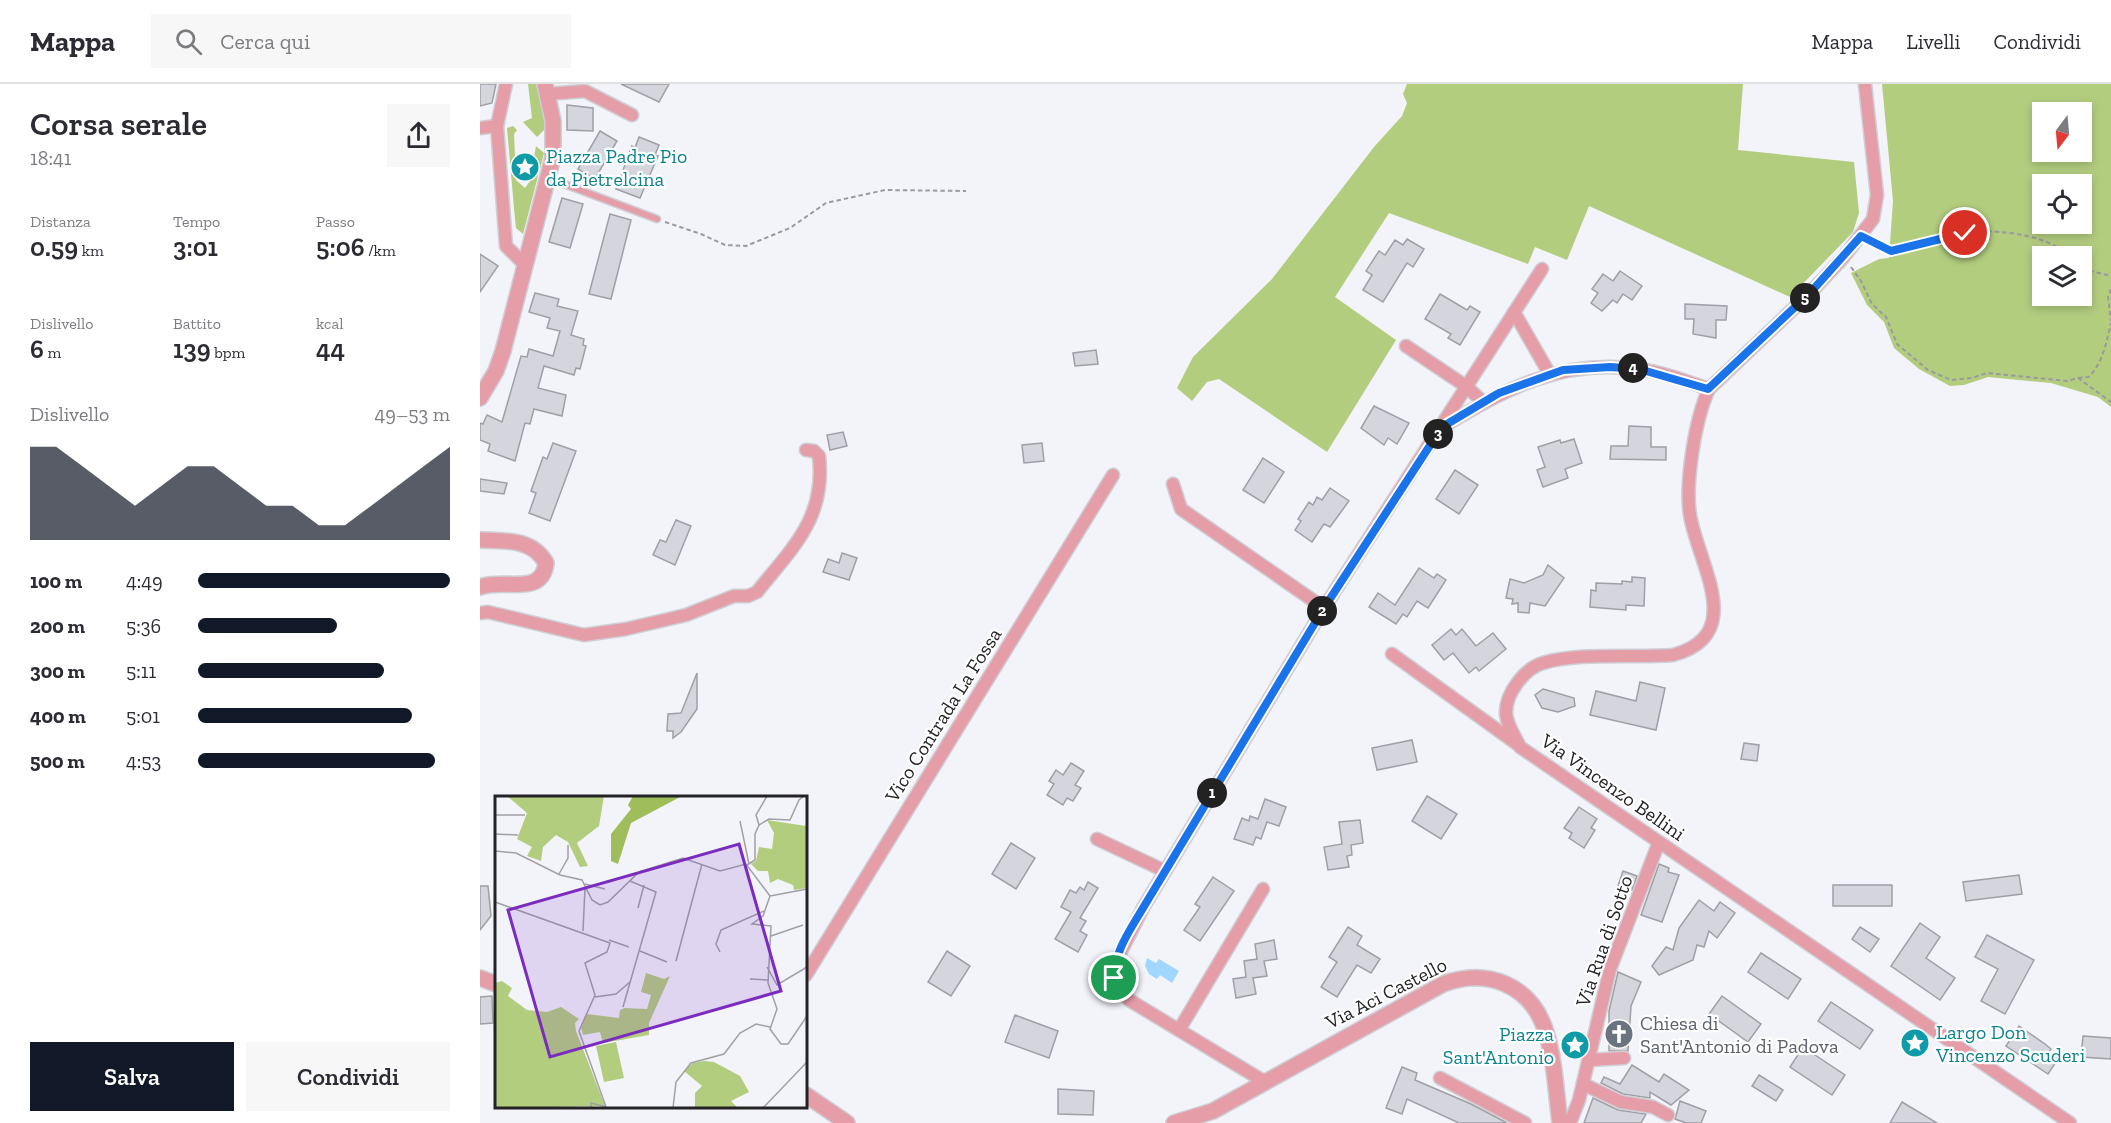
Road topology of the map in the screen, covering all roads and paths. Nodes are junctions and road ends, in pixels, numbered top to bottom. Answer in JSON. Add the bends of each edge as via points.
{"nodes":[{"id":1,"x":506,"y":84,"type":"edge"},
{"id":2,"x":1865,"y":84,"type":"edge"},
{"id":3,"x":546,"y":89,"type":"edge"},
{"id":4,"x":632,"y":115,"type":"dead end"},
{"id":5,"x":497,"y":126,"type":"junction"},
{"id":6,"x":480,"y":128,"type":"edge"},
{"id":7,"x":548,"y":177,"type":"junction"},
{"id":8,"x":966,"y":190,"type":"dead end"},
{"id":9,"x":657,"y":219,"type":"joint"},
{"id":10,"x":1861,"y":236,"type":"junction"},
{"id":11,"x":2054,"y":246,"type":"edge"},
{"id":12,"x":1843,"y":258,"type":"junction"},
{"id":13,"x":525,"y":265,"type":"junction"},
{"id":14,"x":1542,"y":269,"type":"dead end"},
{"id":15,"x":2092,"y":271,"type":"edge"},
{"id":16,"x":2111,"y":276,"type":"edge"},
{"id":17,"x":2111,"y":289,"type":"edge"},
{"id":18,"x":1514,"y":312,"type":"junction"},
{"id":19,"x":2111,"y":322,"type":"edge"},
{"id":20,"x":1406,"y":346,"type":"dead end"},
{"id":21,"x":1549,"y":373,"type":"junction"},
{"id":22,"x":2078,"y":378,"type":"junction"},
{"id":23,"x":1467,"y":387,"type":"junction"},
{"id":24,"x":1708,"y":389,"type":"junction"},
{"id":25,"x":480,"y":398,"type":"edge"},
{"id":26,"x":1483,"y":402,"type":"junction"},
{"id":27,"x":2111,"y":402,"type":"edge"},
{"id":28,"x":1442,"y":427,"type":"junction"},
{"id":29,"x":806,"y":450,"type":"dead end"},
{"id":30,"x":1113,"y":475,"type":"dead end"},
{"id":31,"x":1173,"y":484,"type":"dead end"},
{"id":32,"x":480,"y":540,"type":"edge"},
{"id":33,"x":480,"y":587,"type":"edge"},
{"id":34,"x":1324,"y":608,"type":"junction"},
{"id":35,"x":480,"y":613,"type":"edge"},
{"id":36,"x":1392,"y":654,"type":"dead end"},
{"id":37,"x":1520,"y":747,"type":"junction"},
{"id":38,"x":1097,"y":839,"type":"dead end"},
{"id":39,"x":1659,"y":842,"type":"junction"},
{"id":40,"x":1165,"y":871,"type":"junction"},
{"id":41,"x":1263,"y":889,"type":"dead end"},
{"id":42,"x":807,"y":973,"type":"edge"},
{"id":43,"x":480,"y":978,"type":"edge"},
{"id":44,"x":495,"y":984,"type":"edge"},
{"id":45,"x":1179,"y":1030,"type":"junction"},
{"id":46,"x":1624,"y":1058,"type":"dead end"},
{"id":47,"x":1589,"y":1060,"type":"junction"},
{"id":48,"x":1440,"y":1078,"type":"dead end"},
{"id":49,"x":1264,"y":1082,"type":"junction"},
{"id":50,"x":1583,"y":1084,"type":"junction"},
{"id":51,"x":807,"y":1096,"type":"edge"},
{"id":52,"x":1668,"y":1115,"type":"dead end"},
{"id":53,"x":1179,"y":1122,"type":"edge"},
{"id":54,"x":847,"y":1123,"type":"edge"},
{"id":55,"x":1525,"y":1123,"type":"edge"},
{"id":56,"x":1560,"y":1123,"type":"edge"},
{"id":57,"x":1570,"y":1123,"type":"edge"},
{"id":58,"x":2070,"y":1123,"type":"edge"}],
"edges":[{"from":1,"to":5,"type":"street"},
{"from":2,"to":10,"type":"street","name":"Via Vincenzo Bellini","via":[[1877,195],[1873,219]]},
{"from":3,"to":4,"type":"street","via":[[585,91]]},
{"from":3,"to":7,"type":"street","via":[[554,142]]},
{"from":5,"to":6,"type":"street"},
{"from":5,"to":13,"type":"street","via":[[506,246]]},
{"from":7,"to":9,"type":"lane"},
{"from":7,"to":13,"type":"street"},
{"from":8,"to":9,"type":"path","via":[[885,190],[826,203],[790,228],[746,246],[725,245]]},
{"from":10,"to":11,"type":"path","via":[[1891,251],[1965,233],[2006,233]]},
{"from":10,"to":12,"type":"street","name":"Via Vincenzo Bellini"},
{"from":12,"to":22,"type":"path","via":[[1872,304],[1886,317],[1897,344],[1928,370],[1951,380],[1987,373],[2067,381]]},
{"from":12,"to":24,"type":"street","name":"Via Vincenzo Bellini"},
{"from":13,"to":25,"type":"street","via":[[496,371]]},
{"from":14,"to":18,"type":"street"},
{"from":15,"to":16,"type":"path"},
{"from":17,"to":19,"type":"path"},
{"from":18,"to":21,"type":"street"},
{"from":18,"to":23,"type":"street"},
{"from":19,"to":22,"type":"path","via":[[2107,348],[2097,369],[2089,377]]},
{"from":20,"to":23,"type":"street"},
{"from":21,"to":24,"type":"street","via":[[1610,367],[1639,369]]},
{"from":21,"to":26,"type":"street"},
{"from":22,"to":27,"type":"path"},
{"from":23,"to":26,"type":"street"},
{"from":23,"to":28,"type":"street"},
{"from":24,"to":37,"type":"street","name":"Via Vincenzo Bellini","via":[[1697,421],[1690,505],[1714,597],[1710,629],[1702,642],[1673,655],[1577,659],[1543,663],[1527,671],[1512,692],[1506,712]]},
{"from":26,"to":28,"type":"street"},
{"from":28,"to":34,"type":"street"},
{"from":29,"to":35,"type":"street","via":[[819,456],[820,492],[814,512],[801,539],[757,592],[640,626],[584,635]]},
{"from":30,"to":42,"type":"street","name":"Vico Contrada La Fossa"},
{"from":31,"to":34,"type":"street","via":[[1181,509]]},
{"from":32,"to":33,"type":"street","via":[[525,544],[542,555],[546,564],[544,575],[530,585],[491,583]]},
{"from":34,"to":40,"type":"street"},
{"from":36,"to":37,"type":"street"},
{"from":37,"to":39,"type":"street","name":"Via Vincenzo Bellini"},
{"from":38,"to":40,"type":"street"},
{"from":39,"to":47,"type":"street","name":"Via Rua di Sotto","via":[[1610,969]]},
{"from":39,"to":58,"type":"street","name":"Via Vincenzo Bellini"},
{"from":40,"to":45,"type":"street","via":[[1121,947],[1114,978],[1129,1000]]},
{"from":41,"to":45,"type":"street"},
{"from":43,"to":44,"type":"street"},
{"from":45,"to":49,"type":"street"},
{"from":46,"to":47,"type":"street"},
{"from":47,"to":50,"type":"street","name":"Via Rua di Sotto"},
{"from":48,"to":55,"type":"street"},
{"from":49,"to":53,"type":"street","name":"Via Aci Castello","via":[[1213,1111]]},
{"from":49,"to":56,"type":"street","name":"Via Aci Castello","via":[[1443,984],[1463,977],[1489,977],[1504,982],[1528,1001],[1545,1029]]},
{"from":50,"to":52,"type":"street","via":[[1621,1102],[1653,1107]]},
{"from":50,"to":57,"type":"street","name":"Via Rua di Sotto"},
{"from":51,"to":54,"type":"street"}]}
